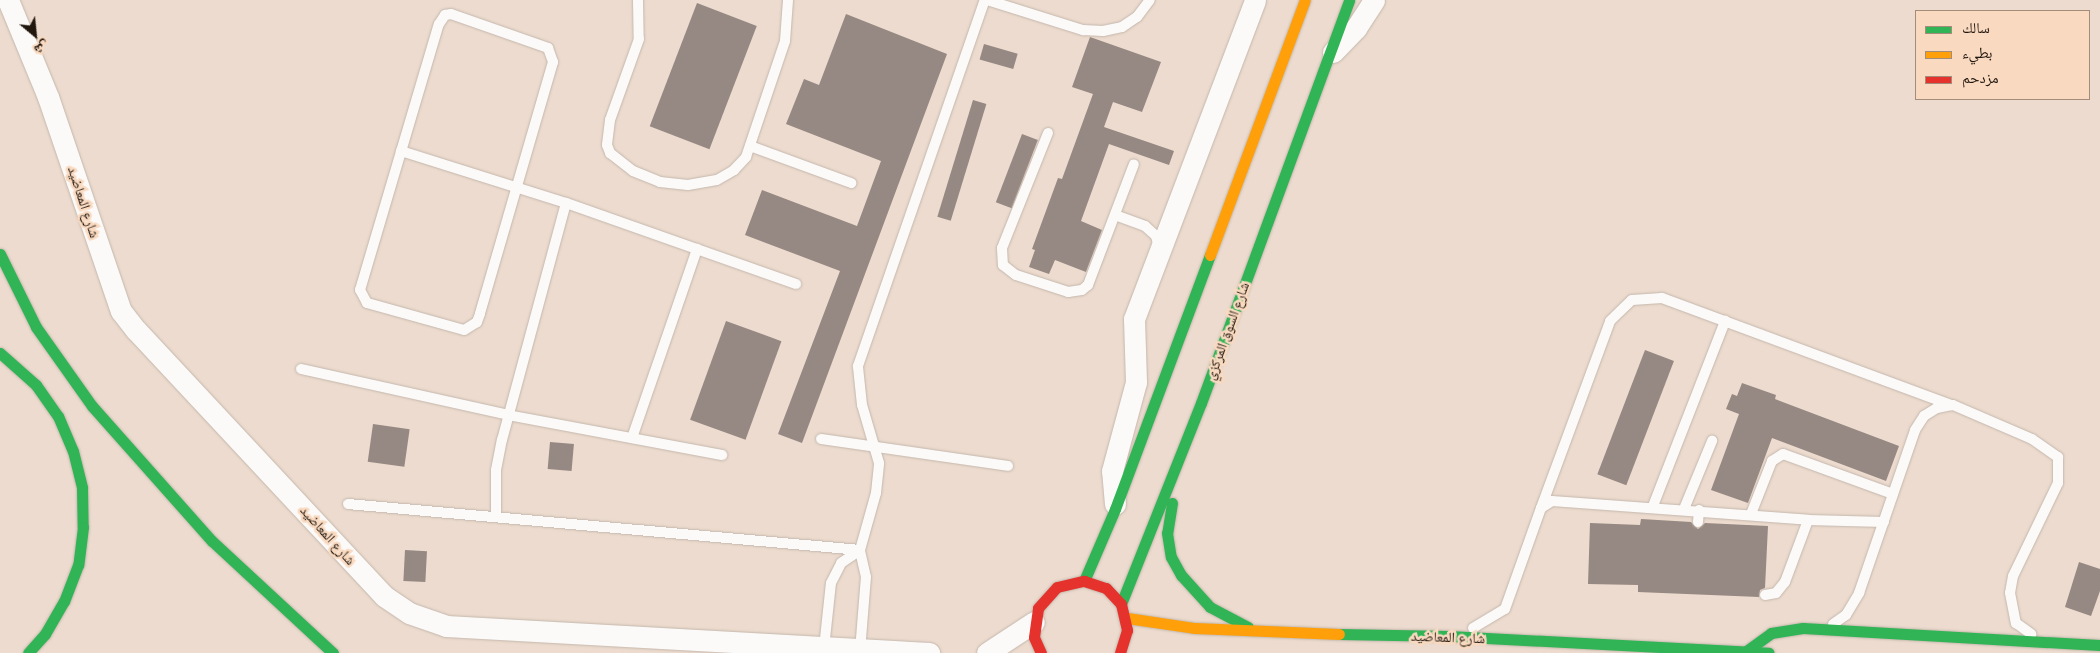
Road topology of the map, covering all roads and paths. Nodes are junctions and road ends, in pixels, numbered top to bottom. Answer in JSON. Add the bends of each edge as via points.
{"nodes":[{"id":1,"x":8,"y":0,"type":"edge"},
{"id":2,"x":638,"y":0,"type":"edge"},
{"id":3,"x":788,"y":0,"type":"edge"},
{"id":4,"x":986,"y":0,"type":"edge"},
{"id":5,"x":1150,"y":0,"type":"edge"},
{"id":6,"x":1255,"y":0,"type":"edge"},
{"id":7,"x":1305,"y":0,"type":"edge"},
{"id":8,"x":1349,"y":0,"type":"edge"},
{"id":9,"x":1374,"y":0,"type":"edge"},
{"id":10,"x":1329,"y":56,"type":"junction"},
{"id":11,"x":1048,"y":133,"type":"dead end"},
{"id":12,"x":750,"y":146,"type":"junction"},
{"id":13,"x":400,"y":151,"type":"junction"},
{"id":14,"x":1134,"y":164,"type":"dead end"},
{"id":15,"x":851,"y":183,"type":"dead end"},
{"id":16,"x":516,"y":188,"type":"junction"},
{"id":17,"x":566,"y":203,"type":"junction"},
{"id":18,"x":1115,"y":214,"type":"junction"},
{"id":19,"x":1173,"y":214,"type":"junction"},
{"id":20,"x":1146,"y":226,"type":"junction"},
{"id":21,"x":697,"y":249,"type":"junction"},
{"id":22,"x":1160,"y":251,"type":"junction"},
{"id":23,"x":0,"y":254,"type":"edge"},
{"id":24,"x":796,"y":284,"type":"dead end"},
{"id":25,"x":1725,"y":321,"type":"junction"},
{"id":26,"x":0,"y":353,"type":"edge"},
{"id":27,"x":301,"y":369,"type":"dead end"},
{"id":28,"x":1201,"y":403,"type":"junction"},
{"id":29,"x":1953,"y":406,"type":"junction"},
{"id":30,"x":508,"y":415,"type":"junction"},
{"id":31,"x":632,"y":438,"type":"junction"},
{"id":32,"x":820,"y":439,"type":"dead end"},
{"id":33,"x":1712,"y":441,"type":"dead end"},
{"id":34,"x":876,"y":447,"type":"junction"},
{"id":35,"x":722,"y":455,"type":"dead end"},
{"id":36,"x":1008,"y":466,"type":"dead end"},
{"id":37,"x":1893,"y":494,"type":"junction"},
{"id":38,"x":348,"y":504,"type":"dead end"},
{"id":39,"x":1653,"y":506,"type":"junction"},
{"id":40,"x":1541,"y":508,"type":"junction"},
{"id":41,"x":1115,"y":509,"type":"junction"},
{"id":42,"x":1684,"y":509,"type":"junction"},
{"id":43,"x":1699,"y":510,"type":"junction"},
{"id":44,"x":1751,"y":514,"type":"junction"},
{"id":45,"x":496,"y":517,"type":"junction"},
{"id":46,"x":1808,"y":520,"type":"junction"},
{"id":47,"x":1698,"y":522,"type":"dead end"},
{"id":48,"x":1884,"y":522,"type":"junction"},
{"id":49,"x":860,"y":550,"type":"junction"},
{"id":50,"x":1084,"y":581,"type":"junction"},
{"id":51,"x":1765,"y":595,"type":"dead end"},
{"id":52,"x":1121,"y":604,"type":"junction"},
{"id":53,"x":1127,"y":618,"type":"junction"},
{"id":54,"x":1034,"y":622,"type":"junction"},
{"id":55,"x":1817,"y":629,"type":"junction"},
{"id":56,"x":1261,"y":632,"type":"junction"},
{"id":57,"x":1449,"y":636,"type":"junction"},
{"id":58,"x":2045,"y":642,"type":"junction"},
{"id":59,"x":2100,"y":645,"type":"edge"},
{"id":60,"x":824,"y":648,"type":"junction"},
{"id":61,"x":860,"y":651,"type":"junction"},
{"id":62,"x":1745,"y":652,"type":"junction"},
{"id":63,"x":28,"y":653,"type":"edge"},
{"id":64,"x":334,"y":653,"type":"edge"},
{"id":65,"x":929,"y":653,"type":"edge"},
{"id":66,"x":987,"y":653,"type":"edge"},
{"id":67,"x":1041,"y":653,"type":"edge"},
{"id":68,"x":1120,"y":653,"type":"edge"},
{"id":69,"x":1769,"y":653,"type":"edge"}],
"edges":[{"from":1,"to":60,"type":"street","name":"شارع المعاضيد","via":[[48,97],[121,311],[384,596],[409,613],[446,626]]},
{"from":2,"to":12,"type":"lane","via":[[640,39],[610,120],[607,145],[610,154],[633,171],[660,182],[695,185],[717,180],[734,170],[746,157]]},
{"from":3,"to":12,"type":"lane","via":[[785,41]]},
{"from":4,"to":5,"type":"lane","via":[[1083,30],[1103,31],[1122,27],[1137,17]]},
{"from":4,"to":34,"type":"lane","via":[[858,366],[862,405]]},
{"from":6,"to":19,"type":"street"},
{"from":7,"to":41,"type":"main road"},
{"from":8,"to":10,"type":"main road","name":"شارع السوق المركزي"},
{"from":9,"to":10,"type":"street","name":"شارع السوق المركزي","via":[[1356,28]]},
{"from":10,"to":28,"type":"main road","name":"شارع السوق المركزي"},
{"from":11,"to":18,"type":"lane","via":[[1002,248],[1003,265],[1008,271],[1068,292],[1082,290],[1092,279]]},
{"from":12,"to":15,"type":"lane"},
{"from":13,"to":16,"type":"lane"},
{"from":13,"to":16,"type":"lane","via":[[439,24],[445,15],[456,15],[542,45],[553,56]]},
{"from":13,"to":16,"type":"lane","via":[[360,290],[362,297],[375,305],[456,329],[471,327],[480,314]]},
{"from":14,"to":18,"type":"lane"},
{"from":16,"to":17,"type":"lane"},
{"from":17,"to":21,"type":"lane"},
{"from":17,"to":30,"type":"lane"},
{"from":18,"to":20,"type":"lane"},
{"from":19,"to":20,"type":"lane"},
{"from":19,"to":22,"type":"street"},
{"from":20,"to":22,"type":"lane","via":[[1156,236]]},
{"from":21,"to":24,"type":"lane"},
{"from":21,"to":31,"type":"lane"},
{"from":22,"to":41,"type":"street","via":[[1134,319],[1136,382],[1112,470]]},
{"from":23,"to":64,"type":"main road","via":[[36,327],[92,406],[212,541]]},
{"from":25,"to":29,"type":"lane"},
{"from":25,"to":39,"type":"lane"},
{"from":25,"to":40,"type":"lane","via":[[1662,298],[1632,300],[1621,308],[1610,321]]},
{"from":26,"to":63,"type":"main road","via":[[36,385],[58,416],[73,451],[82,488],[83,527],[78,565],[64,601],[45,634]]},
{"from":27,"to":30,"type":"lane"},
{"from":28,"to":52,"type":"main road","name":"شارع السوق المركزي"},
{"from":28,"to":56,"type":"main road","via":[[1167,520],[1171,557],[1189,587],[1210,607]]},
{"from":29,"to":37,"type":"lane","via":[[1937,408],[1924,416],[1915,430]]},
{"from":29,"to":58,"type":"lane","via":[[2032,439],[2058,457],[2058,484],[2013,576],[2010,593],[2016,624]]},
{"from":30,"to":31,"type":"lane"},
{"from":30,"to":45,"type":"lane","via":[[496,470]]},
{"from":31,"to":35,"type":"lane"},
{"from":32,"to":34,"type":"lane"},
{"from":33,"to":42,"type":"lane"},
{"from":34,"to":36,"type":"lane"},
{"from":34,"to":49,"type":"lane","via":[[879,478]]},
{"from":37,"to":44,"type":"lane","via":[[1783,454],[1772,461]]},
{"from":37,"to":48,"type":"lane"},
{"from":38,"to":45,"type":"lane"},
{"from":39,"to":40,"type":"lane","via":[[1561,500]]},
{"from":39,"to":42,"type":"lane"},
{"from":40,"to":57,"type":"lane","via":[[1505,608],[1481,625]]},
{"from":41,"to":50,"type":"main road"},
{"from":42,"to":43,"type":"lane"},
{"from":43,"to":44,"type":"lane"},
{"from":43,"to":47,"type":"lane"},
{"from":44,"to":46,"type":"lane"},
{"from":45,"to":49,"type":"lane"},
{"from":46,"to":48,"type":"lane"},
{"from":46,"to":51,"type":"lane","via":[[1785,582],[1776,592]]},
{"from":48,"to":55,"type":"lane","via":[[1851,608],[1836,623]]},
{"from":49,"to":60,"type":"lane","via":[[841,563],[831,583]]},
{"from":49,"to":61,"type":"lane","via":[[866,577]]},
{"from":50,"to":52,"type":"main road","via":[[1106,588]]},
{"from":50,"to":54,"type":"main road","via":[[1070,582],[1051,592],[1038,608]]},
{"from":52,"to":53,"type":"main road"},
{"from":53,"to":56,"type":"main road","name":"شارع المعاضيد","via":[[1195,628]]},
{"from":53,"to":68,"type":"main road","via":[[1126,641]]},
{"from":54,"to":66,"type":"street"},
{"from":54,"to":67,"type":"main road","via":[[1034,636]]},
{"from":55,"to":58,"type":"main road"},
{"from":55,"to":62,"type":"main road","via":[[1784,629],[1771,633]]},
{"from":56,"to":57,"type":"main road","name":"شارع المعاضيد"},
{"from":57,"to":62,"type":"main road","name":"شارع المعاضيد"},
{"from":58,"to":59,"type":"main road"},
{"from":60,"to":61,"type":"street","name":"شارع المعاضيد"},
{"from":61,"to":65,"type":"street","name":"شارع المعاضيد"},
{"from":62,"to":69,"type":"main road","name":"شارع المعاضيد"}]}
